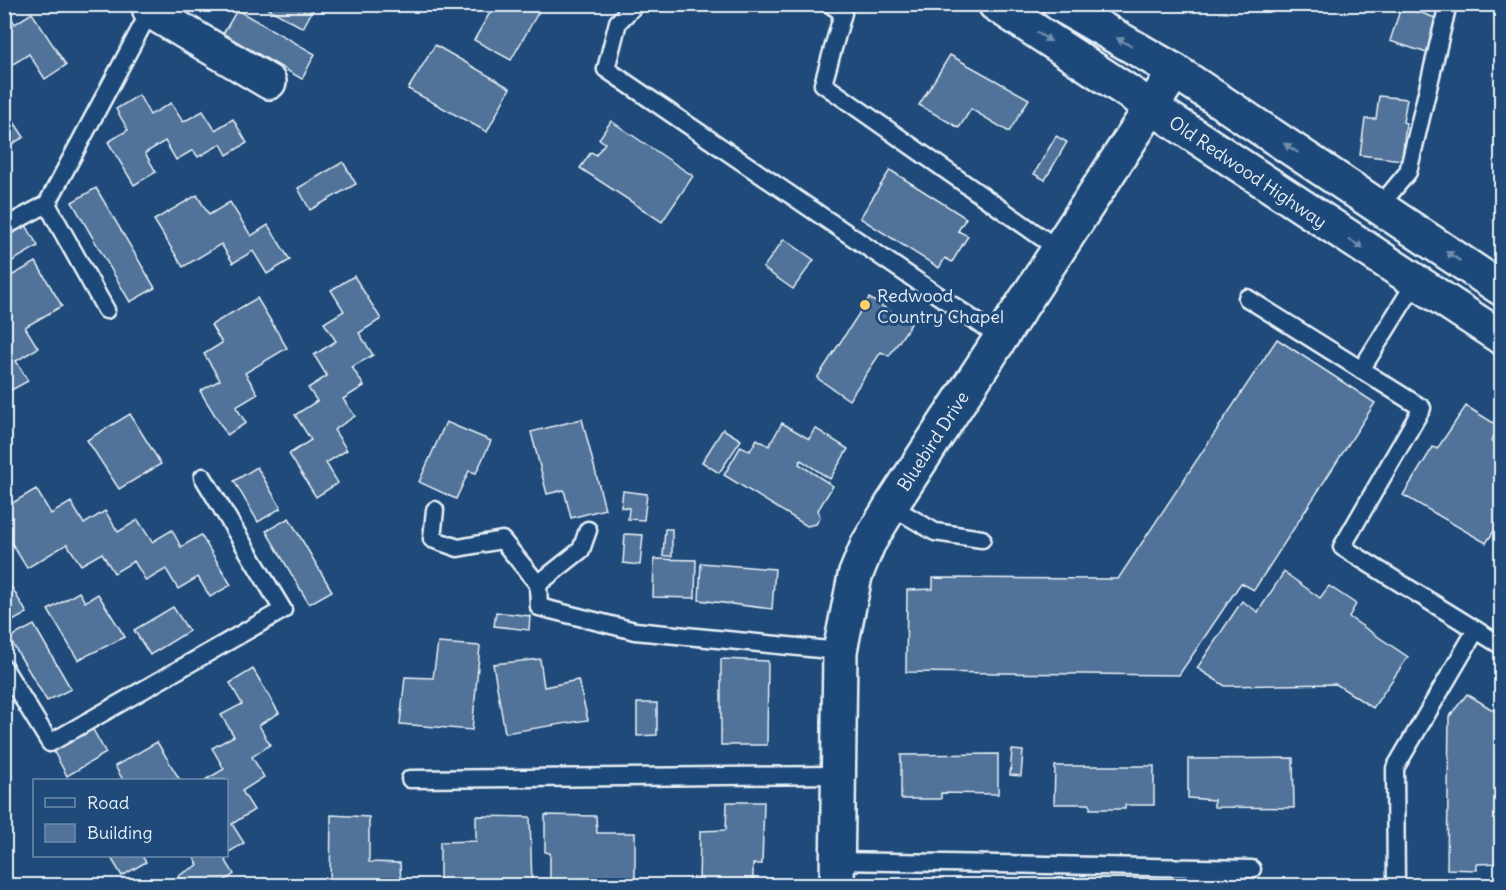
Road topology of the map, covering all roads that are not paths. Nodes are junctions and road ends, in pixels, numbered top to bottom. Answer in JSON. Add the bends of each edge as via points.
{"nodes":[{"id":1,"x":636,"y":4,"type":"edge"},
{"id":2,"x":830,"y":4,"type":"edge"},
{"id":3,"x":995,"y":4,"type":"edge"},
{"id":4,"x":1059,"y":4,"type":"edge"},
{"id":5,"x":1448,"y":4,"type":"edge"},
{"id":6,"x":147,"y":7,"type":"edge"},
{"id":7,"x":1175,"y":70,"type":"junction"},
{"id":8,"x":269,"y":82,"type":"dead end"},
{"id":9,"x":1150,"y":106,"type":"junction"},
{"id":10,"x":47,"y":204,"type":"junction"},
{"id":11,"x":1379,"y":207,"type":"junction"},
{"id":12,"x":4,"y":227,"type":"edge"},
{"id":13,"x":1058,"y":249,"type":"junction"},
{"id":14,"x":1415,"y":283,"type":"junction"},
{"id":15,"x":1502,"y":289,"type":"edge"},
{"id":16,"x":1247,"y":298,"type":"dead end"},
{"id":17,"x":106,"y":310,"type":"dead end"},
{"id":18,"x":999,"y":337,"type":"junction"},
{"id":19,"x":1502,"y":338,"type":"edge"},
{"id":20,"x":1361,"y":370,"type":"junction"},
{"id":21,"x":203,"y":477,"type":"dead end"},
{"id":22,"x":891,"y":506,"type":"junction"},
{"id":23,"x":435,"y":510,"type":"dead end"},
{"id":24,"x":588,"y":530,"type":"dead end"},
{"id":25,"x":982,"y":539,"type":"dead end"},
{"id":26,"x":538,"y":584,"type":"junction"},
{"id":27,"x":1476,"y":630,"type":"junction"},
{"id":28,"x":1502,"y":646,"type":"edge"},
{"id":29,"x":840,"y":651,"type":"junction"},
{"id":30,"x":4,"y":668,"type":"edge"},
{"id":31,"x":837,"y":775,"type":"junction"},
{"id":32,"x":410,"y":779,"type":"dead end"},
{"id":33,"x":1252,"y":869,"type":"dead end"},
{"id":34,"x":837,"y":873,"type":"edge"},
{"id":35,"x":1396,"y":885,"type":"edge"}],
"edges":[{"from":1,"to":18,"type":"lane","via":[[618,22],[606,69]]},
{"from":2,"to":13,"type":"lane","via":[[843,13],[823,84]]},
{"from":3,"to":9,"type":"main road","name":"Old Redwood Highway","one_way":true},
{"from":7,"to":4,"type":"main road","one_way":true},
{"from":5,"to":11,"type":"lane","via":[[1408,172]]},
{"from":6,"to":8,"type":"main road"},
{"from":6,"to":10,"type":"lane"},
{"from":7,"to":9,"type":"main road","name":"Bluebird Drive"},
{"from":11,"to":7,"type":"main road","one_way":true},
{"from":9,"to":13,"type":"main road","name":"Bluebird Drive"},
{"from":9,"to":14,"type":"main road","name":"Old Redwood Highway","one_way":true},
{"from":10,"to":12,"type":"lane"},
{"from":10,"to":17,"type":"lane"},
{"from":15,"to":11,"type":"main road","one_way":true},
{"from":13,"to":18,"type":"main road","name":"Bluebird Drive"},
{"from":14,"to":19,"type":"main road","name":"Old Redwood Highway"},
{"from":14,"to":20,"type":"lane"},
{"from":16,"to":20,"type":"lane"},
{"from":18,"to":22,"type":"main road","name":"Bluebird Drive"},
{"from":20,"to":27,"type":"lane","via":[[1422,408],[1342,547]]},
{"from":21,"to":30,"type":"lane","via":[[283,610],[50,743]]},
{"from":22,"to":25,"type":"lane","via":[[935,532]]},
{"from":22,"to":29,"type":"main road","name":"Bluebird Drive","via":[[868,544],[855,576]]},
{"from":23,"to":26,"type":"lane","via":[[432,539],[458,548],[502,540]]},
{"from":24,"to":26,"type":"lane","via":[[581,550]]},
{"from":26,"to":29,"type":"lane","via":[[539,607],[635,631]]},
{"from":27,"to":28,"type":"lane"},
{"from":27,"to":35,"type":"lane","via":[[1395,768]]},
{"from":29,"to":31,"type":"main road","name":"Bluebird Drive"},
{"from":31,"to":32,"type":"lane"},
{"from":31,"to":34,"type":"main road","name":"Bluebird Drive"},
{"from":33,"to":34,"type":"lane","name":"Bluebird Drive"}]}
